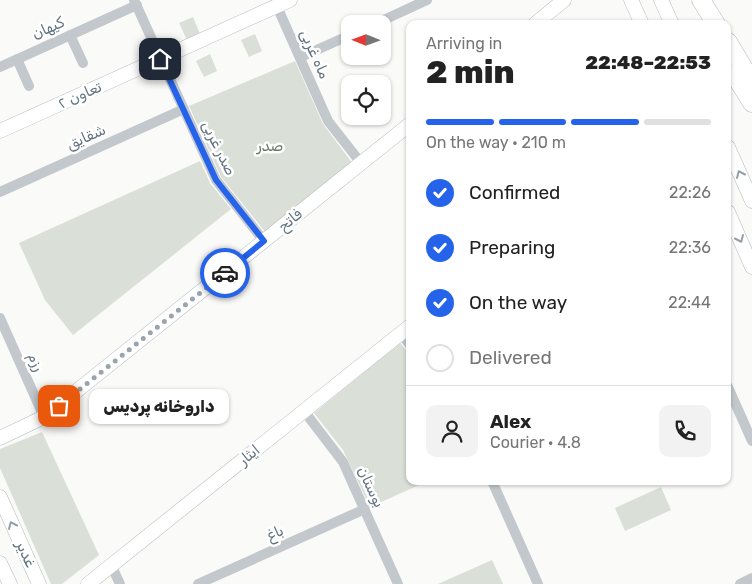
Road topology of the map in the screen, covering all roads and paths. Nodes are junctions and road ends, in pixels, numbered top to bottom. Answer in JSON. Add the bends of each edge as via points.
{"nodes":[{"id":1,"x":290,"y":0,"type":"edge"},
{"id":2,"x":427,"y":0,"type":"edge"},
{"id":3,"x":631,"y":0,"type":"edge"},
{"id":4,"x":661,"y":0,"type":"edge"},
{"id":5,"x":689,"y":0,"type":"edge"},
{"id":6,"x":701,"y":0,"type":"edge"},
{"id":7,"x":135,"y":2,"type":"edge"},
{"id":8,"x":557,"y":2,"type":"edge"},
{"id":9,"x":275,"y":3,"type":"edge"},
{"id":10,"x":391,"y":17,"type":"edge"},
{"id":11,"x":538,"y":20,"type":"edge"},
{"id":12,"x":640,"y":20,"type":"edge"},
{"id":13,"x":670,"y":20,"type":"edge"},
{"id":14,"x":701,"y":20,"type":"edge"},
{"id":15,"x":714,"y":20,"type":"edge"},
{"id":16,"x":70,"y":35,"type":"junction"},
{"id":17,"x":341,"y":39,"type":"edge"},
{"id":18,"x":731,"y":47,"type":"edge"},
{"id":19,"x":301,"y":57,"type":"junction"},
{"id":20,"x":17,"y":59,"type":"junction"},
{"id":21,"x":160,"y":59,"type":"junction"},
{"id":22,"x":83,"y":63,"type":"dead end"},
{"id":23,"x":0,"y":67,"type":"edge"},
{"id":24,"x":731,"y":68,"type":"edge"},
{"id":25,"x":752,"y":82,"type":"edge"},
{"id":26,"x":29,"y":86,"type":"dead end"},
{"id":27,"x":752,"y":103,"type":"edge"},
{"id":28,"x":184,"y":109,"type":"junction"},
{"id":29,"x":406,"y":127,"type":"edge"},
{"id":30,"x":0,"y":131,"type":"edge"},
{"id":31,"x":731,"y":153,"type":"edge"},
{"id":32,"x":361,"y":163,"type":"junction"},
{"id":33,"x":0,"y":192,"type":"edge"},
{"id":34,"x":752,"y":201,"type":"edge"},
{"id":35,"x":731,"y":219,"type":"edge"},
{"id":36,"x":264,"y":241,"type":"junction"},
{"id":37,"x":752,"y":267,"type":"edge"},
{"id":38,"x":0,"y":318,"type":"edge"},
{"id":39,"x":405,"y":330,"type":"edge"},
{"id":40,"x":731,"y":393,"type":"edge"},
{"id":41,"x":304,"y":411,"type":"junction"},
{"id":42,"x":44,"y":417,"type":"junction"},
{"id":43,"x":0,"y":438,"type":"edge"},
{"id":44,"x":752,"y":441,"type":"edge"},
{"id":45,"x":494,"y":485,"type":"edge"},
{"id":46,"x":0,"y":497,"type":"edge"},
{"id":47,"x":365,"y":509,"type":"junction"},
{"id":48,"x":0,"y":563,"type":"edge"},
{"id":49,"x":112,"y":565,"type":"junction"},
{"id":50,"x":752,"y":578,"type":"edge"},
{"id":51,"x":10,"y":584,"type":"edge"},
{"id":52,"x":39,"y":584,"type":"edge"},
{"id":53,"x":88,"y":584,"type":"edge"},
{"id":54,"x":120,"y":584,"type":"edge"},
{"id":55,"x":198,"y":584,"type":"edge"},
{"id":56,"x":398,"y":584,"type":"edge"},
{"id":57,"x":538,"y":584,"type":"edge"},
{"id":58,"x":740,"y":584,"type":"edge"}],
"edges":[{"from":1,"to":9,"type":"street","name":"تعاون ۲"},
{"from":2,"to":10,"type":"street"},
{"from":3,"to":12,"type":"street"},
{"from":4,"to":13,"type":"street"},
{"from":5,"to":14,"type":"highway"},
{"from":6,"to":15,"type":"highway"},
{"from":7,"to":16,"type":"street","name":"کیهان"},
{"from":7,"to":21,"type":"street","name":"صدر غربی"},
{"from":8,"to":11,"type":"street"},
{"from":9,"to":19,"type":"street","name":"ماه غربی"},
{"from":9,"to":21,"type":"street","name":"تعاون ۲"},
{"from":16,"to":20,"type":"street","name":"کیهان"},
{"from":16,"to":22,"type":"street"},
{"from":17,"to":19,"type":"street"},
{"from":18,"to":25,"type":"highway"},
{"from":19,"to":32,"type":"street","name":"ماه غربی","via":[[328,120]]},
{"from":20,"to":23,"type":"street","name":"کیهان"},
{"from":20,"to":26,"type":"street"},
{"from":21,"to":28,"type":"street","name":"صدر غربی"},
{"from":21,"to":30,"type":"street","name":"تعاون ۲"},
{"from":24,"to":27,"type":"highway"},
{"from":28,"to":33,"type":"street","name":"شقایق"},
{"from":28,"to":36,"type":"street","name":"صدر غربی","via":[[216,180]]},
{"from":29,"to":32,"type":"street","name":"فاتح"},
{"from":34,"to":31,"type":"street","one_way":true},
{"from":32,"to":36,"type":"street","name":"فاتح"},
{"from":35,"to":37,"type":"street","one_way":true},
{"from":36,"to":42,"type":"street","name":"فاتح"},
{"from":38,"to":42,"type":"street","name":"رزم"},
{"from":39,"to":41,"type":"street","name":"ایثار"},
{"from":40,"to":44,"type":"street"},
{"from":41,"to":47,"type":"street","name":"بوستان","via":[[338,453]]},
{"from":41,"to":49,"type":"street","name":"ایثار"},
{"from":42,"to":43,"type":"street","name":"فاتح"},
{"from":45,"to":57,"type":"street"},
{"from":52,"to":46,"type":"street","name":"غدیر","one_way":true},
{"from":47,"to":55,"type":"street","name":"باغ"},
{"from":47,"to":56,"type":"street","name":"بوستان"},
{"from":48,"to":51,"type":"street","name":"غدیر"},
{"from":49,"to":53,"type":"street","name":"ایثار"},
{"from":49,"to":54,"type":"street"},
{"from":50,"to":58,"type":"street"}]}
